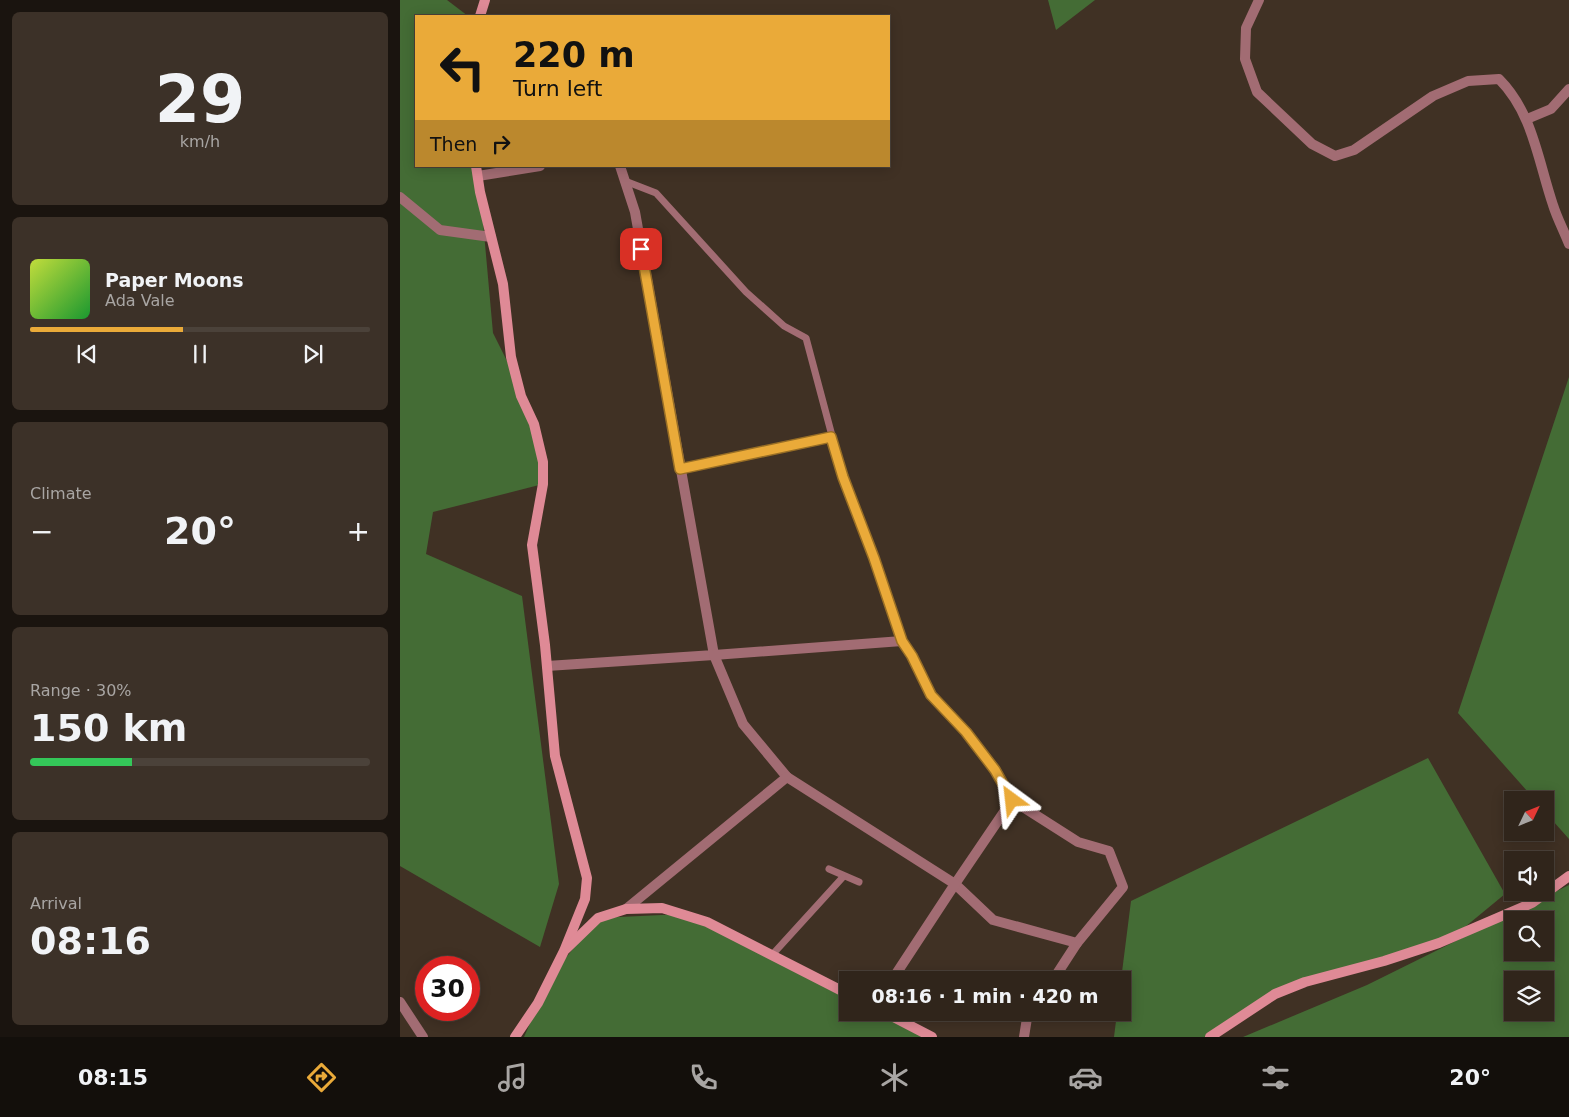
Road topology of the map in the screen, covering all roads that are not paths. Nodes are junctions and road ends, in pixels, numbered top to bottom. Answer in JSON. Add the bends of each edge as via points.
{"nodes":[{"id":1,"x":485,"y":0,"type":"edge"},
{"id":2,"x":1259,"y":0,"type":"edge"},
{"id":3,"x":480,"y":15,"type":"edge"},
{"id":4,"x":1569,"y":89,"type":"edge"},
{"id":5,"x":1527,"y":119,"type":"junction"},
{"id":6,"x":527,"y":167,"type":"edge"},
{"id":7,"x":620,"y":167,"type":"edge"},
{"id":8,"x":477,"y":171,"type":"edge"},
{"id":9,"x":625,"y":182,"type":"junction"},
{"id":10,"x":400,"y":196,"type":"edge"},
{"id":11,"x":491,"y":237,"type":"junction"},
{"id":12,"x":1569,"y":244,"type":"edge"},
{"id":13,"x":831,"y":437,"type":"junction"},
{"id":14,"x":680,"y":469,"type":"junction"},
{"id":15,"x":902,"y":641,"type":"junction"},
{"id":16,"x":714,"y":655,"type":"junction"},
{"id":17,"x":547,"y":666,"type":"junction"},
{"id":18,"x":787,"y":777,"type":"junction"},
{"id":19,"x":1012,"y":800,"type":"junction"},
{"id":20,"x":828,"y":869,"type":"dead end"},
{"id":21,"x":1569,"y":876,"type":"edge"},
{"id":22,"x":843,"y":877,"type":"junction"},
{"id":23,"x":859,"y":882,"type":"dead end"},
{"id":24,"x":954,"y":884,"type":"junction"},
{"id":25,"x":626,"y":909,"type":"junction"},
{"id":26,"x":1077,"y":943,"type":"junction"},
{"id":27,"x":564,"y":951,"type":"junction"},
{"id":28,"x":772,"y":955,"type":"junction"},
{"id":29,"x":898,"y":971,"type":"edge"},
{"id":30,"x":1059,"y":971,"type":"edge"},
{"id":31,"x":839,"y":989,"type":"edge"},
{"id":32,"x":400,"y":1002,"type":"edge"},
{"id":33,"x":901,"y":1021,"type":"edge"},
{"id":34,"x":1027,"y":1021,"type":"edge"},
{"id":35,"x":423,"y":1037,"type":"edge"},
{"id":36,"x":515,"y":1037,"type":"edge"},
{"id":37,"x":932,"y":1037,"type":"edge"},
{"id":38,"x":1024,"y":1037,"type":"edge"},
{"id":39,"x":1210,"y":1037,"type":"edge"}],
"edges":[{"from":1,"to":3,"type":"street"},
{"from":2,"to":5,"type":"street","via":[[1246,28],[1245,59],[1257,92],[1312,144],[1335,156],[1354,150],[1433,96],[1468,81],[1499,79],[1514,94]]},
{"from":4,"to":5,"type":"street","via":[[1551,109]]},
{"from":5,"to":12,"type":"street","via":[[1553,206]]},
{"from":6,"to":8,"type":"street"},
{"from":7,"to":9,"type":"street"},
{"from":8,"to":11,"type":"street"},
{"from":9,"to":13,"type":"lane","via":[[656,193],[746,292],[784,326],[806,338]]},
{"from":9,"to":14,"type":"street","via":[[634,212]]},
{"from":10,"to":11,"type":"street","via":[[440,230]]},
{"from":11,"to":17,"type":"street","via":[[503,284],[511,357],[543,462],[532,545]]},
{"from":13,"to":14,"type":"street"},
{"from":13,"to":15,"type":"lane"},
{"from":14,"to":16,"type":"street"},
{"from":15,"to":16,"type":"street"},
{"from":15,"to":19,"type":"street","via":[[931,695],[989,762]]},
{"from":16,"to":17,"type":"street"},
{"from":16,"to":18,"type":"street","via":[[744,724]]},
{"from":17,"to":27,"type":"street","via":[[555,756],[587,878],[585,899]]},
{"from":18,"to":24,"type":"street"},
{"from":18,"to":25,"type":"street"},
{"from":19,"to":24,"type":"street"},
{"from":19,"to":26,"type":"street","via":[[1078,842],[1109,851],[1122,887]]},
{"from":20,"to":22,"type":"lane"},
{"from":21,"to":39,"type":"street","via":[[1532,903],[1439,943],[1305,982],[1275,994]]},
{"from":22,"to":23,"type":"lane"},
{"from":22,"to":28,"type":"lane"},
{"from":24,"to":26,"type":"street","via":[[993,920]]},
{"from":24,"to":29,"type":"street"},
{"from":25,"to":27,"type":"street","via":[[598,918]]},
{"from":25,"to":28,"type":"street","via":[[669,910],[706,922]]},
{"from":26,"to":30,"type":"street"},
{"from":27,"to":36,"type":"street","via":[[538,1003]]},
{"from":28,"to":31,"type":"street"},
{"from":32,"to":35,"type":"street"},
{"from":33,"to":37,"type":"street"},
{"from":34,"to":38,"type":"street"}]}
